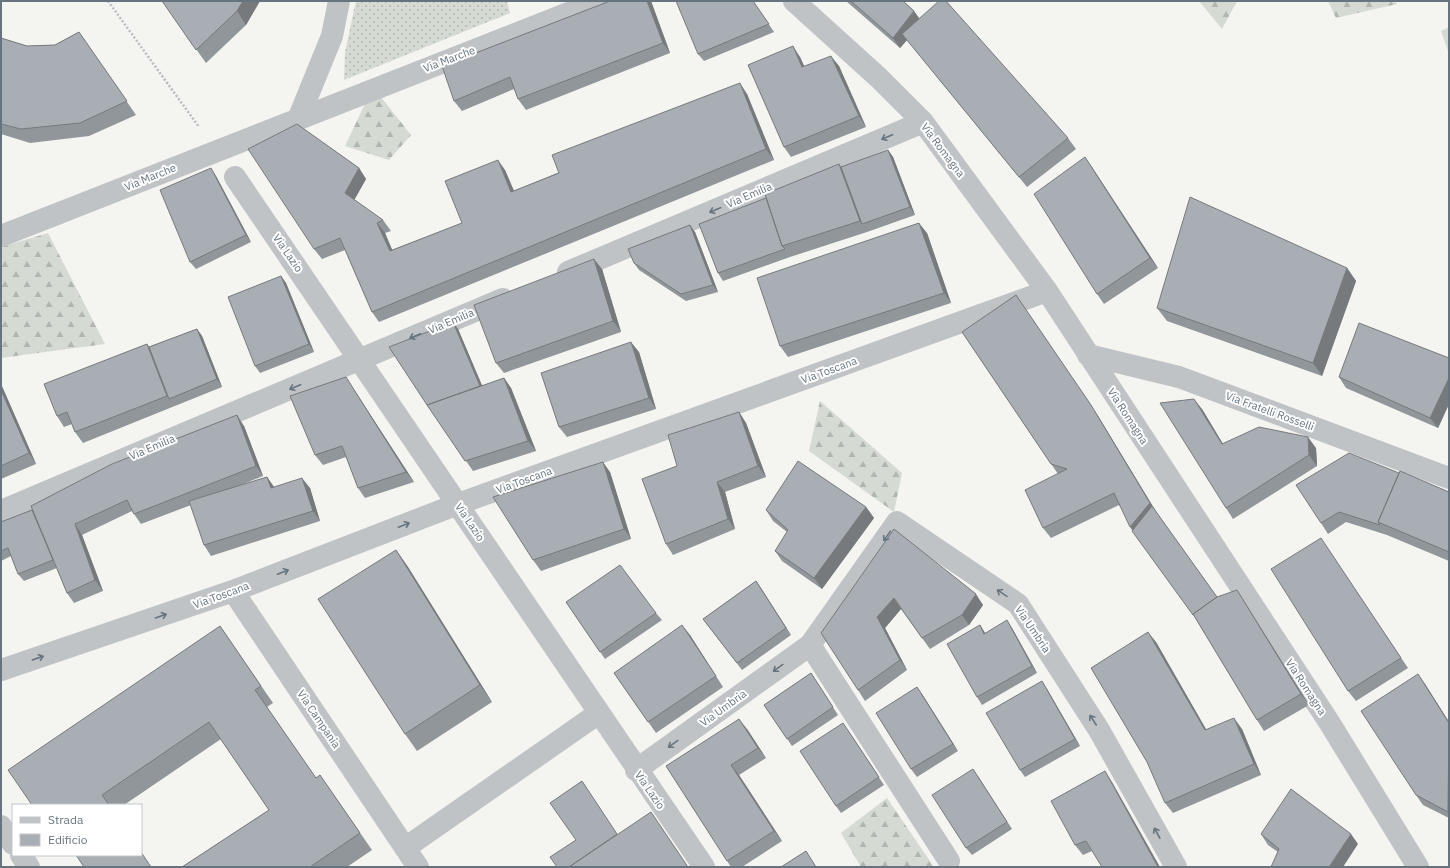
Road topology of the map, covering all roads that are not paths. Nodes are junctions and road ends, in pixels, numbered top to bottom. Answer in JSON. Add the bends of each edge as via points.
{"nodes":[{"id":1,"x":339,"y":1,"type":"edge"},
{"id":2,"x":600,"y":1,"type":"edge"},
{"id":3,"x":794,"y":1,"type":"edge"},
{"id":4,"x":299,"y":118,"type":"junction"},
{"id":5,"x":923,"y":122,"type":"junction"},
{"id":6,"x":235,"y":177,"type":"dead end"},
{"id":7,"x":1,"y":236,"type":"edge"},
{"id":8,"x":550,"y":279,"type":"edge"},
{"id":9,"x":1047,"y":291,"type":"junction"},
{"id":10,"x":521,"y":292,"type":"edge"},
{"id":11,"x":1088,"y":355,"type":"junction"},
{"id":12,"x":361,"y":359,"type":"junction"},
{"id":13,"x":1449,"y":478,"type":"edge"},
{"id":14,"x":458,"y":504,"type":"junction"},
{"id":15,"x":1,"y":511,"type":"edge"},
{"id":16,"x":233,"y":591,"type":"junction"},
{"id":17,"x":810,"y":645,"type":"junction"},
{"id":18,"x":1,"y":670,"type":"edge"},
{"id":19,"x":599,"y":713,"type":"junction"},
{"id":20,"x":636,"y":770,"type":"junction"},
{"id":21,"x":1,"y":826,"type":"edge"},
{"id":22,"x":12,"y":842,"type":"edge"},
{"id":23,"x":405,"y":848,"type":"junction"},
{"id":24,"x":22,"y":856,"type":"edge"},
{"id":25,"x":950,"y":861,"type":"dead end"},
{"id":26,"x":29,"y":867,"type":"edge"},
{"id":27,"x":418,"y":867,"type":"edge"},
{"id":28,"x":704,"y":867,"type":"edge"},
{"id":29,"x":1176,"y":867,"type":"edge"},
{"id":30,"x":1418,"y":867,"type":"edge"}],
"edges":[{"from":1,"to":4,"type":"street","via":[[332,36]]},
{"from":2,"to":4,"type":"street","name":"Via Marche"},
{"from":3,"to":5,"type":"street","name":"Via Romagna"},
{"from":4,"to":7,"type":"street","name":"Via Marche"},
{"from":5,"to":8,"type":"street","name":"Via Emilia","one_way":true},
{"from":5,"to":9,"type":"street","name":"Via Romagna"},
{"from":6,"to":12,"type":"street","name":"Via Lazio"},
{"from":9,"to":11,"type":"street","name":"Via Romagna"},
{"from":9,"to":14,"type":"street","name":"Via Toscana"},
{"from":10,"to":12,"type":"street","name":"Via Emilia","one_way":true},
{"from":11,"to":13,"type":"street","name":"Via Fratelli Rosselli","via":[[1179,377]]},
{"from":11,"to":30,"type":"street","name":"Via Romagna","via":[[1328,722]]},
{"from":12,"to":14,"type":"street","name":"Via Lazio"},
{"from":12,"to":15,"type":"street","name":"Via Emilia","one_way":true},
{"from":16,"to":14,"type":"street","name":"Via Toscana","one_way":true},
{"from":14,"to":19,"type":"street","name":"Via Lazio"},
{"from":18,"to":16,"type":"street","name":"Via Toscana","one_way":true},
{"from":16,"to":23,"type":"street","name":"Via Campania"},
{"from":17,"to":20,"type":"street","name":"Via Umbria","one_way":true},
{"from":17,"to":25,"type":"street"},
{"from":29,"to":17,"type":"street","name":"Via Umbria","one_way":true,"via":[[1099,730],[1018,604],[897,522]]},
{"from":19,"to":20,"type":"street","name":"Via Lazio"},
{"from":19,"to":23,"type":"street"},
{"from":20,"to":28,"type":"street","name":"Via Lazio"},
{"from":21,"to":22,"type":"street"},
{"from":23,"to":27,"type":"street","name":"Via Campania"},
{"from":24,"to":26,"type":"street"}]}
